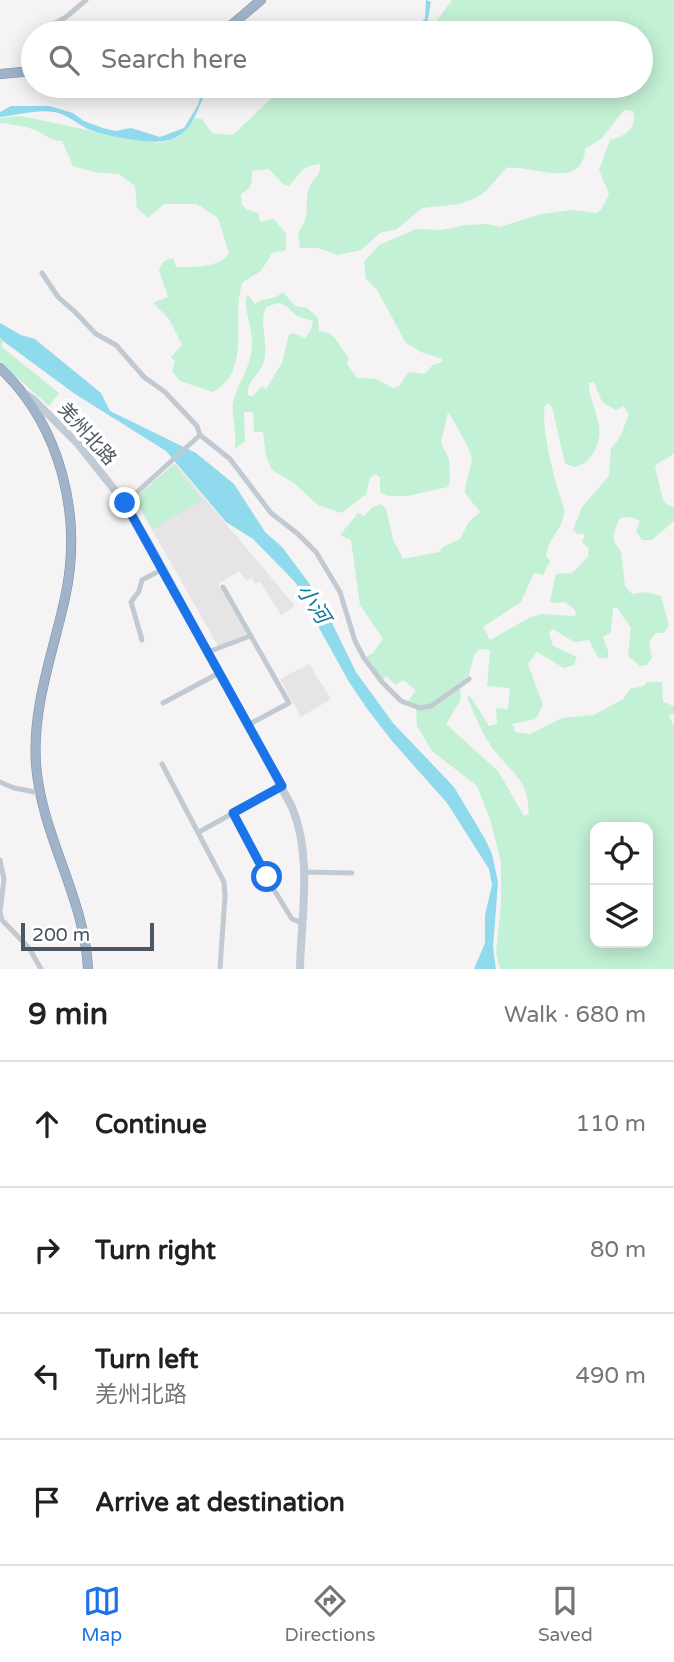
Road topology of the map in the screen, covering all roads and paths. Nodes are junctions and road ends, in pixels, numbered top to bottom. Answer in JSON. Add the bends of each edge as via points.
{"nodes":[{"id":1,"x":86,"y":0,"type":"edge"},
{"id":2,"x":261,"y":0,"type":"edge"},
{"id":3,"x":59,"y":21,"type":"edge"},
{"id":4,"x":236,"y":21,"type":"edge"},
{"id":5,"x":21,"y":72,"type":"edge"},
{"id":6,"x":0,"y":74,"type":"edge"},
{"id":7,"x":42,"y":273,"type":"dead end"},
{"id":8,"x":0,"y":368,"type":"edge"},
{"id":9,"x":21,"y":392,"type":"junction"},
{"id":10,"x":199,"y":437,"type":"junction"},
{"id":11,"x":125,"y":503,"type":"junction"},
{"id":12,"x":163,"y":569,"type":"junction"},
{"id":13,"x":223,"y":587,"type":"dead end"},
{"id":14,"x":250,"y":636,"type":"junction"},
{"id":15,"x":142,"y":640,"type":"dead end"},
{"id":16,"x":208,"y":652,"type":"junction"},
{"id":17,"x":219,"y":673,"type":"junction"},
{"id":18,"x":469,"y":678,"type":"dead end"},
{"id":19,"x":163,"y":703,"type":"dead end"},
{"id":20,"x":248,"y":725,"type":"junction"},
{"id":21,"x":162,"y":764,"type":"dead end"},
{"id":22,"x":0,"y":782,"type":"edge"},
{"id":23,"x":282,"y":786,"type":"junction"},
{"id":24,"x":41,"y":793,"type":"junction"},
{"id":25,"x":233,"y":813,"type":"junction"},
{"id":26,"x":199,"y":832,"type":"junction"},
{"id":27,"x":0,"y":860,"type":"edge"},
{"id":28,"x":304,"y":872,"type":"junction"},
{"id":29,"x":352,"y":873,"type":"dead end"},
{"id":30,"x":302,"y":923,"type":"junction"},
{"id":31,"x":300,"y":967,"type":"edge"},
{"id":32,"x":41,"y":969,"type":"edge"},
{"id":33,"x":88,"y":969,"type":"edge"},
{"id":34,"x":220,"y":969,"type":"edge"}],
"edges":[{"from":1,"to":3,"type":"street"},
{"from":2,"to":4,"type":"highway"},
{"from":5,"to":6,"type":"highway"},
{"from":7,"to":10,"type":"street","via":[[58,298],[165,392],[197,426]]},
{"from":8,"to":9,"type":"highway"},
{"from":9,"to":11,"type":"main road","name":"羌州北路","via":[[78,443]]},
{"from":9,"to":24,"type":"highway","via":[[39,416],[57,457],[72,534],[70,576],[36,727]]},
{"from":10,"to":11,"type":"street"},
{"from":10,"to":18,"type":"street","via":[[230,459],[271,513],[316,552],[340,593],[364,658],[401,701],[419,708],[431,706]]},
{"from":11,"to":12,"type":"main road","name":"羌州北路"},
{"from":12,"to":15,"type":"street","via":[[142,580],[131,602]]},
{"from":12,"to":16,"type":"main road","name":"羌州北路"},
{"from":13,"to":14,"type":"street"},
{"from":14,"to":16,"type":"street"},
{"from":14,"to":20,"type":"street","via":[[289,703]]},
{"from":16,"to":17,"type":"main road","name":"羌州北路"},
{"from":17,"to":19,"type":"street"},
{"from":17,"to":20,"type":"main road","name":"羌州北路"},
{"from":20,"to":23,"type":"main road","name":"羌州北路"},
{"from":21,"to":26,"type":"street"},
{"from":22,"to":24,"type":"street"},
{"from":23,"to":25,"type":"street"},
{"from":23,"to":28,"type":"main road","name":"羌州北路","via":[[299,826]]},
{"from":24,"to":33,"type":"highway","via":[[83,929]]},
{"from":25,"to":26,"type":"street"},
{"from":25,"to":30,"type":"street","via":[[292,919]]},
{"from":26,"to":34,"type":"street","via":[[225,888]]},
{"from":27,"to":32,"type":"street","via":[[2,920],[29,948]]},
{"from":28,"to":29,"type":"street"},
{"from":28,"to":30,"type":"main road","name":"羌州北路"},
{"from":30,"to":31,"type":"main road","name":"羌州北路"}]}
